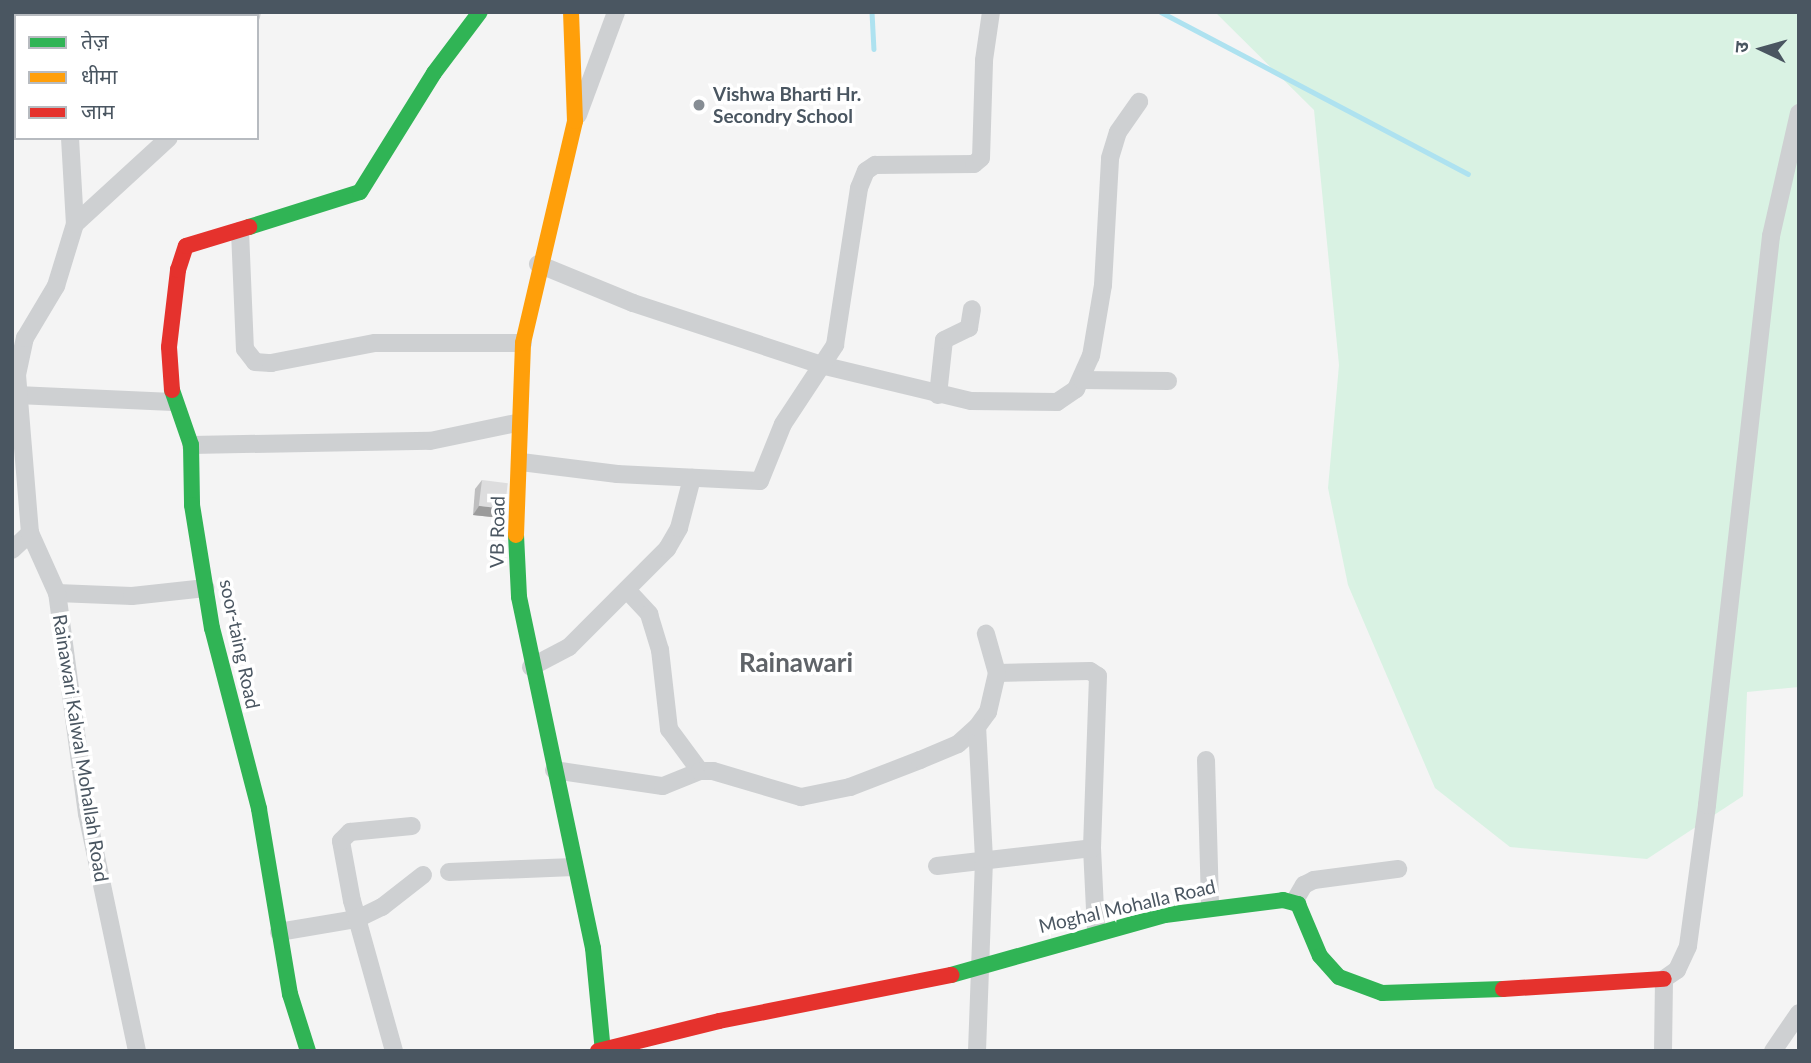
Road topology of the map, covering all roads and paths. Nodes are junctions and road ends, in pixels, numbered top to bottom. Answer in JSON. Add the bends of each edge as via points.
{"nodes":[{"id":1,"x":480,"y":12,"type":"edge"},
{"id":2,"x":571,"y":12,"type":"edge"},
{"id":3,"x":617,"y":12,"type":"edge"},
{"id":4,"x":991,"y":12,"type":"edge"},
{"id":5,"x":1139,"y":102,"type":"dead end"},
{"id":6,"x":1799,"y":113,"type":"edge"},
{"id":7,"x":575,"y":121,"type":"junction"},
{"id":8,"x":70,"y":140,"type":"edge"},
{"id":9,"x":167,"y":140,"type":"edge"},
{"id":10,"x":75,"y":224,"type":"junction"},
{"id":11,"x":240,"y":231,"type":"junction"},
{"id":12,"x":538,"y":264,"type":"junction"},
{"id":13,"x":972,"y":309,"type":"dead end"},
{"id":14,"x":523,"y":343,"type":"junction"},
{"id":15,"x":825,"y":366,"type":"junction"},
{"id":16,"x":1082,"y":380,"type":"junction"},
{"id":17,"x":1168,"y":381,"type":"dead end"},
{"id":18,"x":17,"y":395,"type":"junction"},
{"id":19,"x":938,"y":395,"type":"junction"},
{"id":20,"x":173,"y":402,"type":"junction"},
{"id":21,"x":516,"y":423,"type":"junction"},
{"id":22,"x":191,"y":445,"type":"junction"},
{"id":23,"x":521,"y":462,"type":"junction"},
{"id":24,"x":692,"y":478,"type":"junction"},
{"id":25,"x":30,"y":533,"type":"junction"},
{"id":26,"x":12,"y":550,"type":"edge"},
{"id":27,"x":206,"y":588,"type":"junction"},
{"id":28,"x":627,"y":590,"type":"junction"},
{"id":29,"x":57,"y":593,"type":"junction"},
{"id":30,"x":986,"y":634,"type":"dead end"},
{"id":31,"x":531,"y":667,"type":"junction"},
{"id":32,"x":998,"y":673,"type":"junction"},
{"id":33,"x":977,"y":727,"type":"junction"},
{"id":34,"x":1206,"y":760,"type":"dead end"},
{"id":35,"x":554,"y":769,"type":"junction"},
{"id":36,"x":700,"y":771,"type":"junction"},
{"id":37,"x":412,"y":826,"type":"dead end"},
{"id":38,"x":1092,"y":848,"type":"junction"},
{"id":39,"x":984,"y":859,"type":"junction"},
{"id":40,"x":937,"y":866,"type":"dead end"},
{"id":41,"x":575,"y":867,"type":"junction"},
{"id":42,"x":1398,"y":869,"type":"dead end"},
{"id":43,"x":449,"y":872,"type":"dead end"},
{"id":44,"x":423,"y":876,"type":"dead end"},
{"id":45,"x":1294,"y":902,"type":"junction"},
{"id":46,"x":1210,"y":906,"type":"junction"},
{"id":47,"x":357,"y":919,"type":"junction"},
{"id":48,"x":1096,"y":931,"type":"junction"},
{"id":49,"x":279,"y":932,"type":"junction"},
{"id":50,"x":977,"y":965,"type":"junction"},
{"id":51,"x":1664,"y":979,"type":"junction"},
{"id":52,"x":1799,"y":1013,"type":"edge"},
{"id":53,"x":602,"y":1050,"type":"edge"},
{"id":54,"x":138,"y":1051,"type":"edge"},
{"id":55,"x":308,"y":1051,"type":"edge"},
{"id":56,"x":394,"y":1051,"type":"edge"},
{"id":57,"x":977,"y":1051,"type":"edge"},
{"id":58,"x":1663,"y":1051,"type":"edge"},
{"id":59,"x":1773,"y":1051,"type":"edge"}],
"edges":[{"from":1,"to":11,"type":"street","via":[[434,73],[360,192]]},
{"from":2,"to":7,"type":"street","name":"VB Road"},
{"from":3,"to":7,"type":"street"},
{"from":4,"to":15,"type":"street","via":[[984,60],[981,158],[974,164],[875,165],[866,171],[859,188],[843,312]]},
{"from":5,"to":16,"type":"street","via":[[1118,132],[1110,158],[1098,324]]},
{"from":6,"to":51,"type":"street","via":[[1768,260],[1688,946],[1677,970]]},
{"from":7,"to":12,"type":"street","name":"VB Road"},
{"from":8,"to":10,"type":"street"},
{"from":9,"to":10,"type":"street"},
{"from":10,"to":18,"type":"street","name":"Rainawari Kalwal Mohallah Road","via":[[55,286],[25,338]]},
{"from":11,"to":14,"type":"street","via":[[245,349],[255,362],[271,363],[374,343]]},
{"from":11,"to":20,"type":"street","name":"soor-taing Road","via":[[186,246],[178,270],[169,347]]},
{"from":12,"to":14,"type":"street","name":"VB Road"},
{"from":12,"to":15,"type":"street","via":[[633,303]]},
{"from":13,"to":19,"type":"street","via":[[969,328],[944,340]]},
{"from":14,"to":21,"type":"street","name":"VB Road"},
{"from":15,"to":19,"type":"street"},
{"from":15,"to":24,"type":"street","via":[[783,424],[760,481]]},
{"from":16,"to":17,"type":"street"},
{"from":16,"to":19,"type":"street","via":[[1064,399],[1048,404]]},
{"from":18,"to":20,"type":"street"},
{"from":18,"to":25,"type":"street","name":"Rainawari Kalwal Mohallah Road"},
{"from":20,"to":22,"type":"street","name":"soor-taing Road"},
{"from":21,"to":22,"type":"street","via":[[430,441]]},
{"from":21,"to":23,"type":"street","name":"VB Road"},
{"from":22,"to":27,"type":"street","name":"soor-taing Road","via":[[192,505]]},
{"from":23,"to":24,"type":"street","via":[[546,468]]},
{"from":23,"to":31,"type":"street","name":"VB Road","via":[[516,533],[519,597]]},
{"from":24,"to":28,"type":"street","via":[[680,528],[667,549]]},
{"from":25,"to":26,"type":"street"},
{"from":25,"to":29,"type":"street","name":"Rainawari Kalwal Mohallah Road"},
{"from":27,"to":29,"type":"street","via":[[132,596]]},
{"from":27,"to":49,"type":"street","name":"soor-taing Road","via":[[259,809]]},
{"from":28,"to":31,"type":"street","via":[[569,647]]},
{"from":28,"to":36,"type":"street","via":[[649,614],[660,650],[669,729]]},
{"from":29,"to":54,"type":"street","name":"Rainawari Kalwal Mohallah Road","via":[[93,848]]},
{"from":30,"to":32,"type":"street"},
{"from":31,"to":35,"type":"street","name":"VB Road"},
{"from":32,"to":33,"type":"street","via":[[988,712]]},
{"from":32,"to":38,"type":"street","via":[[1090,671],[1098,676]]},
{"from":33,"to":36,"type":"street","via":[[958,744],[920,761],[814,795],[786,796],[747,779]]},
{"from":33,"to":39,"type":"street"},
{"from":34,"to":46,"type":"street"},
{"from":35,"to":36,"type":"street","via":[[663,786]]},
{"from":35,"to":41,"type":"street","name":"VB Road"},
{"from":37,"to":47,"type":"street","via":[[344,834],[341,849]]},
{"from":38,"to":39,"type":"street"},
{"from":38,"to":48,"type":"street"},
{"from":39,"to":40,"type":"street"},
{"from":39,"to":50,"type":"street"},
{"from":41,"to":43,"type":"street"},
{"from":41,"to":53,"type":"street","name":"VB Road","via":[[593,948]]},
{"from":42,"to":45,"type":"street","via":[[1314,880],[1304,885]]},
{"from":44,"to":47,"type":"street","via":[[390,902]]},
{"from":45,"to":46,"type":"street","name":"Moghal Mohalla Road"},
{"from":45,"to":51,"type":"street","via":[[1328,967],[1349,982],[1382,993]]},
{"from":46,"to":48,"type":"street","name":"Moghal Mohalla Road"},
{"from":47,"to":49,"type":"street"},
{"from":47,"to":56,"type":"street"},
{"from":48,"to":50,"type":"street","name":"Moghal Mohalla Road"},
{"from":49,"to":55,"type":"street","name":"soor-taing Road","via":[[290,994]]},
{"from":50,"to":53,"type":"street","name":"Moghal Mohalla Road","via":[[906,987]]},
{"from":50,"to":57,"type":"street"},
{"from":51,"to":58,"type":"street"},
{"from":52,"to":59,"type":"street"}]}
